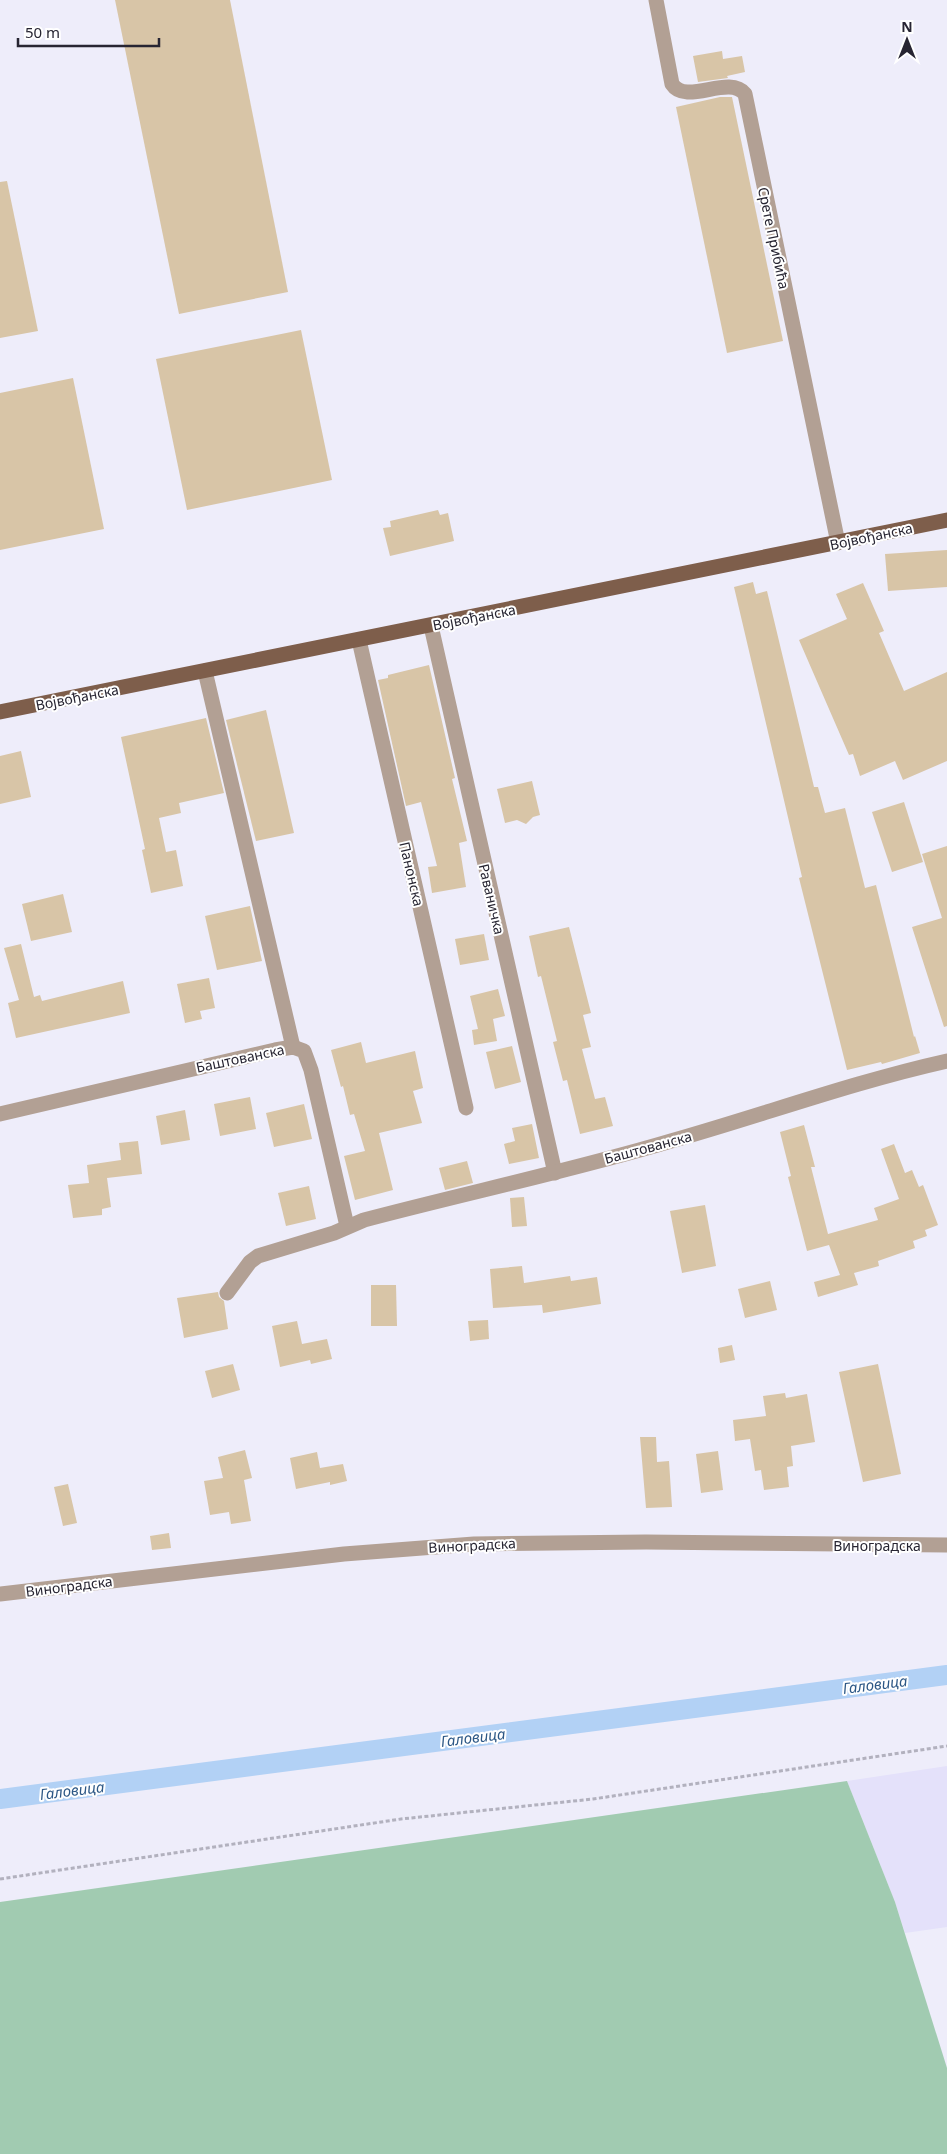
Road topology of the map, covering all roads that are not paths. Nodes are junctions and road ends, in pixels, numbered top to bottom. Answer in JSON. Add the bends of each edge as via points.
{"nodes":[{"id":1,"x":656,"y":0,"type":"edge"},
{"id":2,"x":947,"y":520,"type":"edge"},
{"id":3,"x":838,"y":543,"type":"junction"},
{"id":4,"x":431,"y":626,"type":"junction"},
{"id":5,"x":359,"y":640,"type":"junction"},
{"id":6,"x":205,"y":671,"type":"junction"},
{"id":7,"x":0,"y":712,"type":"edge"},
{"id":8,"x":293,"y":1047,"type":"junction"},
{"id":9,"x":947,"y":1061,"type":"edge"},
{"id":10,"x":466,"y":1108,"type":"dead end"},
{"id":11,"x":0,"y":1114,"type":"edge"},
{"id":12,"x":555,"y":1173,"type":"junction"},
{"id":13,"x":347,"y":1226,"type":"junction"},
{"id":14,"x":227,"y":1293,"type":"dead end"},
{"id":15,"x":947,"y":1545,"type":"edge"},
{"id":16,"x":0,"y":1594,"type":"edge"}],
"edges":[{"from":1,"to":3,"type":"street","name":"Срете Прибића","via":[[675,89],[684,92],[733,87],[745,94]]},
{"from":2,"to":3,"type":"main road","name":"Војвођанска"},
{"from":3,"to":4,"type":"main road","name":"Војвођанска"},
{"from":4,"to":5,"type":"main road","name":"Војвођанска"},
{"from":4,"to":12,"type":"street","name":"Раваничка"},
{"from":5,"to":6,"type":"main road","name":"Војвођанска"},
{"from":5,"to":10,"type":"street","name":"Панонска"},
{"from":6,"to":7,"type":"main road","name":"Војвођанска"},
{"from":6,"to":8,"type":"street"},
{"from":8,"to":11,"type":"street","name":"Баштованска"},
{"from":8,"to":13,"type":"street","name":"Баштованска","via":[[304,1050],[307,1056]]},
{"from":9,"to":12,"type":"street","name":"Баштованска"},
{"from":12,"to":13,"type":"street","name":"Баштованска"},
{"from":13,"to":14,"type":"street","name":"Баштованска","via":[[258,1256]]},
{"from":15,"to":16,"type":"street","name":"Виноградска","via":[[474,1544],[344,1554]]}]}
